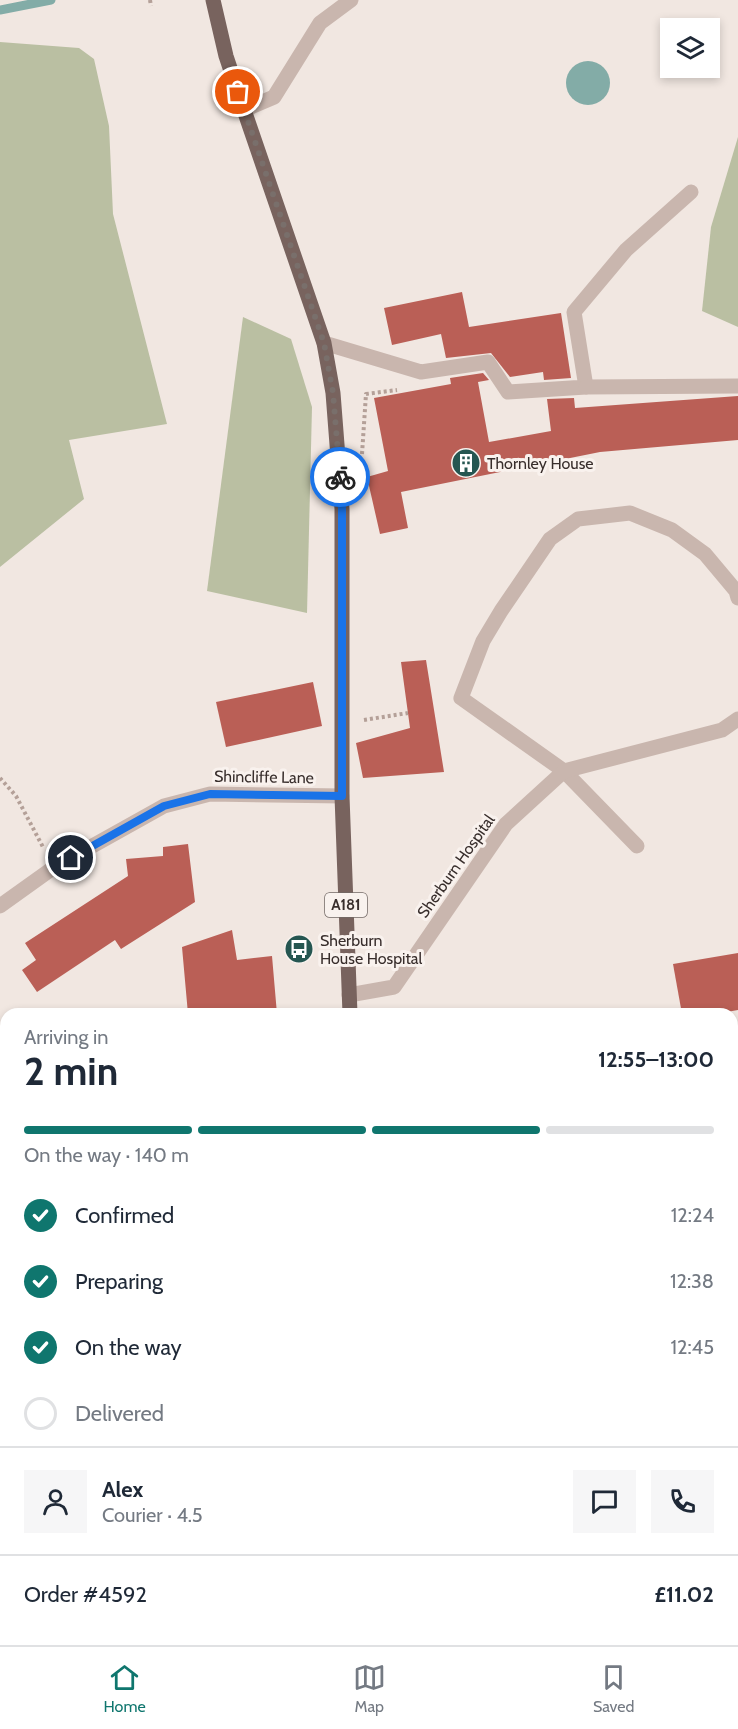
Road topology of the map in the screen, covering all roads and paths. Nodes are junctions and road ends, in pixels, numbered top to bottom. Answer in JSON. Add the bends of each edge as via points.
{"nodes":[{"id":1,"x":150,"y":0,"type":"edge"},
{"id":2,"x":351,"y":0,"type":"edge"},
{"id":3,"x":213,"y":2,"type":"edge"},
{"id":4,"x":151,"y":6,"type":"dead end"},
{"id":5,"x":244,"y":110,"type":"junction"},
{"id":6,"x":691,"y":192,"type":"dead end"},
{"id":7,"x":324,"y":343,"type":"junction"},
{"id":8,"x":421,"y":372,"type":"junction"},
{"id":9,"x":738,"y":386,"type":"edge"},
{"id":10,"x":586,"y":387,"type":"junction"},
{"id":11,"x":362,"y":462,"type":"dead end"},
{"id":12,"x":738,"y":598,"type":"edge"},
{"id":13,"x":408,"y":713,"type":"dead end"},
{"id":14,"x":738,"y":719,"type":"edge"},
{"id":15,"x":342,"y":724,"type":"junction"},
{"id":16,"x":564,"y":771,"type":"junction"},
{"id":17,"x":0,"y":778,"type":"edge"},
{"id":18,"x":342,"y":796,"type":"junction"},
{"id":19,"x":637,"y":846,"type":"dead end"},
{"id":20,"x":53,"y":868,"type":"junction"},
{"id":21,"x":0,"y":906,"type":"edge"},
{"id":22,"x":349,"y":995,"type":"junction"},
{"id":23,"x":350,"y":1008,"type":"edge"}],
"edges":[{"from":1,"to":4,"type":"path"},
{"from":2,"to":5,"type":"street","via":[[320,23],[274,97]]},
{"from":3,"to":5,"type":"main road","number":"A181"},
{"from":5,"to":7,"type":"main road","number":"A181"},
{"from":6,"to":10,"type":"street","via":[[626,250],[574,312]]},
{"from":7,"to":8,"type":"street"},
{"from":7,"to":15,"type":"main road","number":"A181","via":[[333,393],[342,509]]},
{"from":8,"to":10,"type":"street","via":[[488,362],[508,392]]},
{"from":8,"to":11,"type":"path","via":[[412,388],[366,394]]},
{"from":9,"to":10,"type":"street"},
{"from":12,"to":16,"type":"street","via":[[705,554],[672,530],[630,513],[578,519],[550,539],[483,641],[461,698]]},
{"from":13,"to":15,"type":"path"},
{"from":14,"to":16,"type":"street","name":"Sherburn Hospital","via":[[722,730]]},
{"from":15,"to":18,"type":"main road","number":"A181"},
{"from":16,"to":19,"type":"street"},
{"from":16,"to":22,"type":"street","name":"Sherburn Hospital","via":[[506,824],[394,987]]},
{"from":17,"to":20,"type":"path","via":[[16,796]]},
{"from":18,"to":20,"type":"street","name":"Shincliffe Lane","via":[[210,794],[164,806]]},
{"from":18,"to":22,"type":"main road","number":"A181"},
{"from":20,"to":21,"type":"street","name":"Shincliffe Lane"},
{"from":22,"to":23,"type":"main road","number":"A181"}]}
